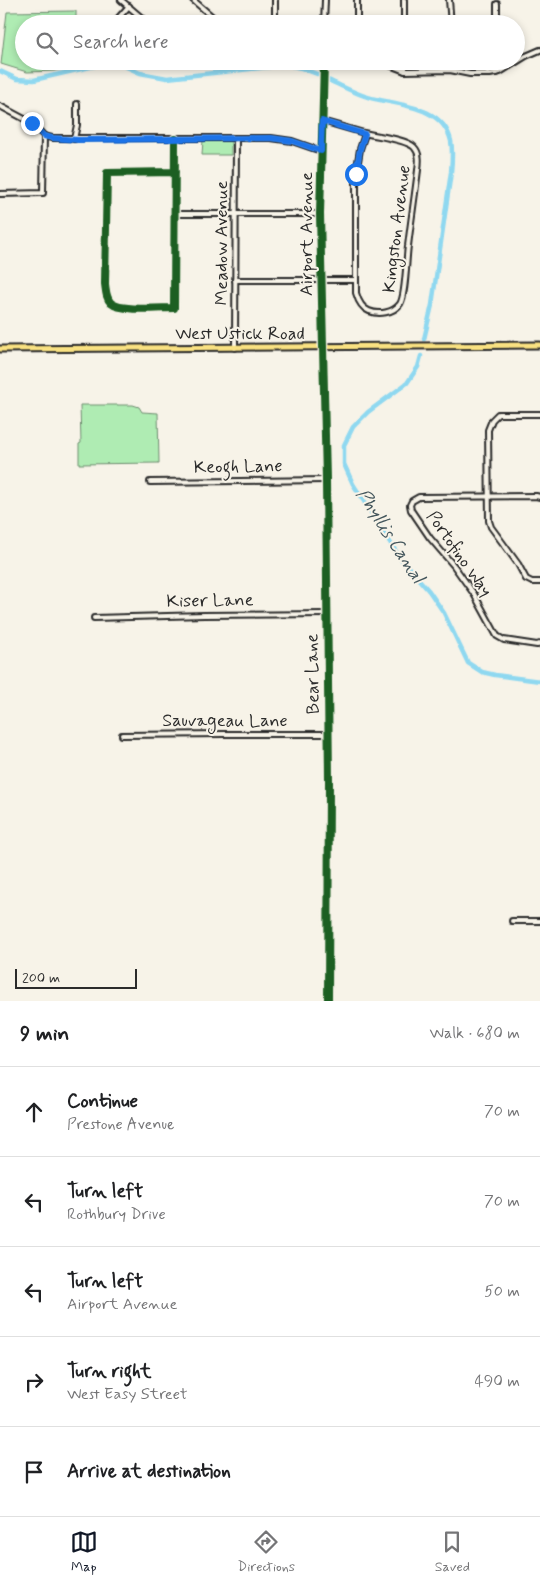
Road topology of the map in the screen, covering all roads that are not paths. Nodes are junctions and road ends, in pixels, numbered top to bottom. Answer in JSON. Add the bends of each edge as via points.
{"nodes":[{"id":1,"x":122,"y":0,"type":"edge"},
{"id":2,"x":193,"y":0,"type":"edge"},
{"id":3,"x":275,"y":0,"type":"edge"},
{"id":4,"x":325,"y":0,"type":"edge"},
{"id":5,"x":357,"y":0,"type":"edge"},
{"id":6,"x":404,"y":0,"type":"edge"},
{"id":7,"x":449,"y":0,"type":"edge"},
{"id":8,"x":497,"y":4,"type":"dead end"},
{"id":9,"x":129,"y":6,"type":"junction"},
{"id":10,"x":121,"y":15,"type":"edge"},
{"id":11,"x":139,"y":15,"type":"edge"},
{"id":12,"x":210,"y":15,"type":"edge"},
{"id":13,"x":275,"y":15,"type":"edge"},
{"id":14,"x":324,"y":15,"type":"edge"},
{"id":15,"x":357,"y":15,"type":"edge"},
{"id":16,"x":404,"y":15,"type":"edge"},
{"id":17,"x":450,"y":15,"type":"edge"},
{"id":18,"x":497,"y":15,"type":"edge"},
{"id":19,"x":540,"y":50,"type":"edge"},
{"id":20,"x":525,"y":57,"type":"edge"},
{"id":21,"x":324,"y":70,"type":"edge"},
{"id":22,"x":450,"y":70,"type":"joint"},
{"id":23,"x":503,"y":70,"type":"edge"},
{"id":24,"x":405,"y":71,"type":"edge"},
{"id":25,"x":497,"y":73,"type":"joint"},
{"id":26,"x":77,"y":104,"type":"dead end"},
{"id":27,"x":0,"y":106,"type":"edge"},
{"id":28,"x":322,"y":121,"type":"junction"},
{"id":29,"x":365,"y":134,"type":"junction"},
{"id":30,"x":44,"y":136,"type":"junction"},
{"id":31,"x":236,"y":138,"type":"junction"},
{"id":32,"x":74,"y":139,"type":"junction"},
{"id":33,"x":175,"y":139,"type":"junction"},
{"id":34,"x":321,"y":151,"type":"junction"},
{"id":35,"x":174,"y":172,"type":"junction"},
{"id":36,"x":0,"y":194,"type":"edge"},
{"id":37,"x":174,"y":214,"type":"junction"},
{"id":38,"x":236,"y":214,"type":"junction"},
{"id":39,"x":320,"y":214,"type":"junction"},
{"id":40,"x":235,"y":280,"type":"junction"},
{"id":41,"x":322,"y":280,"type":"junction"},
{"id":42,"x":355,"y":280,"type":"junction"},
{"id":43,"x":540,"y":345,"type":"edge"},
{"id":44,"x":323,"y":347,"type":"junction"},
{"id":45,"x":235,"y":348,"type":"junction"},
{"id":46,"x":0,"y":349,"type":"edge"},
{"id":47,"x":540,"y":414,"type":"edge"},
{"id":48,"x":326,"y":480,"type":"junction"},
{"id":49,"x":150,"y":482,"type":"dead end"},
{"id":50,"x":488,"y":497,"type":"junction"},
{"id":51,"x":540,"y":497,"type":"edge"},
{"id":52,"x":540,"y":582,"type":"edge"},
{"id":53,"x":327,"y":614,"type":"junction"},
{"id":54,"x":94,"y":618,"type":"dead end"},
{"id":55,"x":540,"y":644,"type":"edge"},
{"id":56,"x":328,"y":734,"type":"junction"},
{"id":57,"x":122,"y":736,"type":"dead end"},
{"id":58,"x":540,"y":920,"type":"edge"},
{"id":59,"x":512,"y":921,"type":"dead end"},
{"id":60,"x":328,"y":1001,"type":"edge"}],
"edges":[{"from":1,"to":9,"type":"street"},
{"from":2,"to":12,"type":"street"},
{"from":3,"to":13,"type":"street"},
{"from":4,"to":14,"type":"street"},
{"from":5,"to":15,"type":"street"},
{"from":6,"to":16,"type":"street"},
{"from":7,"to":17,"type":"street"},
{"from":8,"to":18,"type":"street"},
{"from":9,"to":10,"type":"street"},
{"from":9,"to":11,"type":"street"},
{"from":19,"to":20,"type":"street"},
{"from":21,"to":28,"type":"street","name":"Airport Avenue"},
{"from":22,"to":24,"type":"street"},
{"from":22,"to":25,"type":"street","via":[[470,74]]},
{"from":23,"to":25,"type":"street"},
{"from":26,"to":32,"type":"street"},
{"from":27,"to":30,"type":"street","via":[[32,123]]},
{"from":28,"to":29,"type":"street"},
{"from":28,"to":34,"type":"street","name":"Airport Avenue"},
{"from":29,"to":42,"type":"street","via":[[356,174]]},
{"from":29,"to":42,"type":"street","name":"Kingston Avenue","via":[[412,145],[419,158],[402,302],[388,312],[368,311],[357,300]]},
{"from":30,"to":32,"type":"street"},
{"from":30,"to":36,"type":"street","via":[[43,193]]},
{"from":31,"to":33,"type":"street"},
{"from":31,"to":34,"type":"street","via":[[292,141]]},
{"from":31,"to":38,"type":"street","name":"Meadow Avenue"},
{"from":32,"to":33,"type":"street"},
{"from":33,"to":35,"type":"street"},
{"from":34,"to":39,"type":"street","name":"Airport Avenue"},
{"from":35,"to":37,"type":"street"},
{"from":35,"to":37,"type":"street","via":[[107,173],[105,284],[111,303],[126,308],[174,308]]},
{"from":37,"to":38,"type":"street"},
{"from":38,"to":39,"type":"street"},
{"from":38,"to":40,"type":"street","name":"Meadow Avenue"},
{"from":39,"to":41,"type":"street","name":"Airport Avenue"},
{"from":40,"to":41,"type":"street"},
{"from":40,"to":45,"type":"street","name":"Meadow Avenue"},
{"from":41,"to":42,"type":"street"},
{"from":41,"to":44,"type":"street","name":"Airport Avenue"},
{"from":43,"to":44,"type":"main road","name":"West Ustick Road"},
{"from":44,"to":45,"type":"main road","name":"West Ustick Road"},
{"from":44,"to":48,"type":"street","name":"Bear Lane"},
{"from":45,"to":46,"type":"main road","name":"West Ustick Road"},
{"from":47,"to":50,"type":"street","via":[[498,414],[492,420],[488,430]]},
{"from":48,"to":49,"type":"street","name":"Keogh Lane"},
{"from":48,"to":53,"type":"street","name":"Bear Lane"},
{"from":50,"to":51,"type":"street"},
{"from":50,"to":52,"type":"street","via":[[491,527],[526,579]]},
{"from":50,"to":55,"type":"street","name":"Portofino Way","via":[[420,497],[410,505],[430,538],[474,594],[497,636],[504,640]]},
{"from":53,"to":54,"type":"street","name":"Kiser Lane"},
{"from":53,"to":56,"type":"street","name":"Bear Lane"},
{"from":56,"to":57,"type":"street","name":"Sauvageau Lane"},
{"from":56,"to":60,"type":"street","name":"Bear Lane"},
{"from":58,"to":59,"type":"street"}]}
